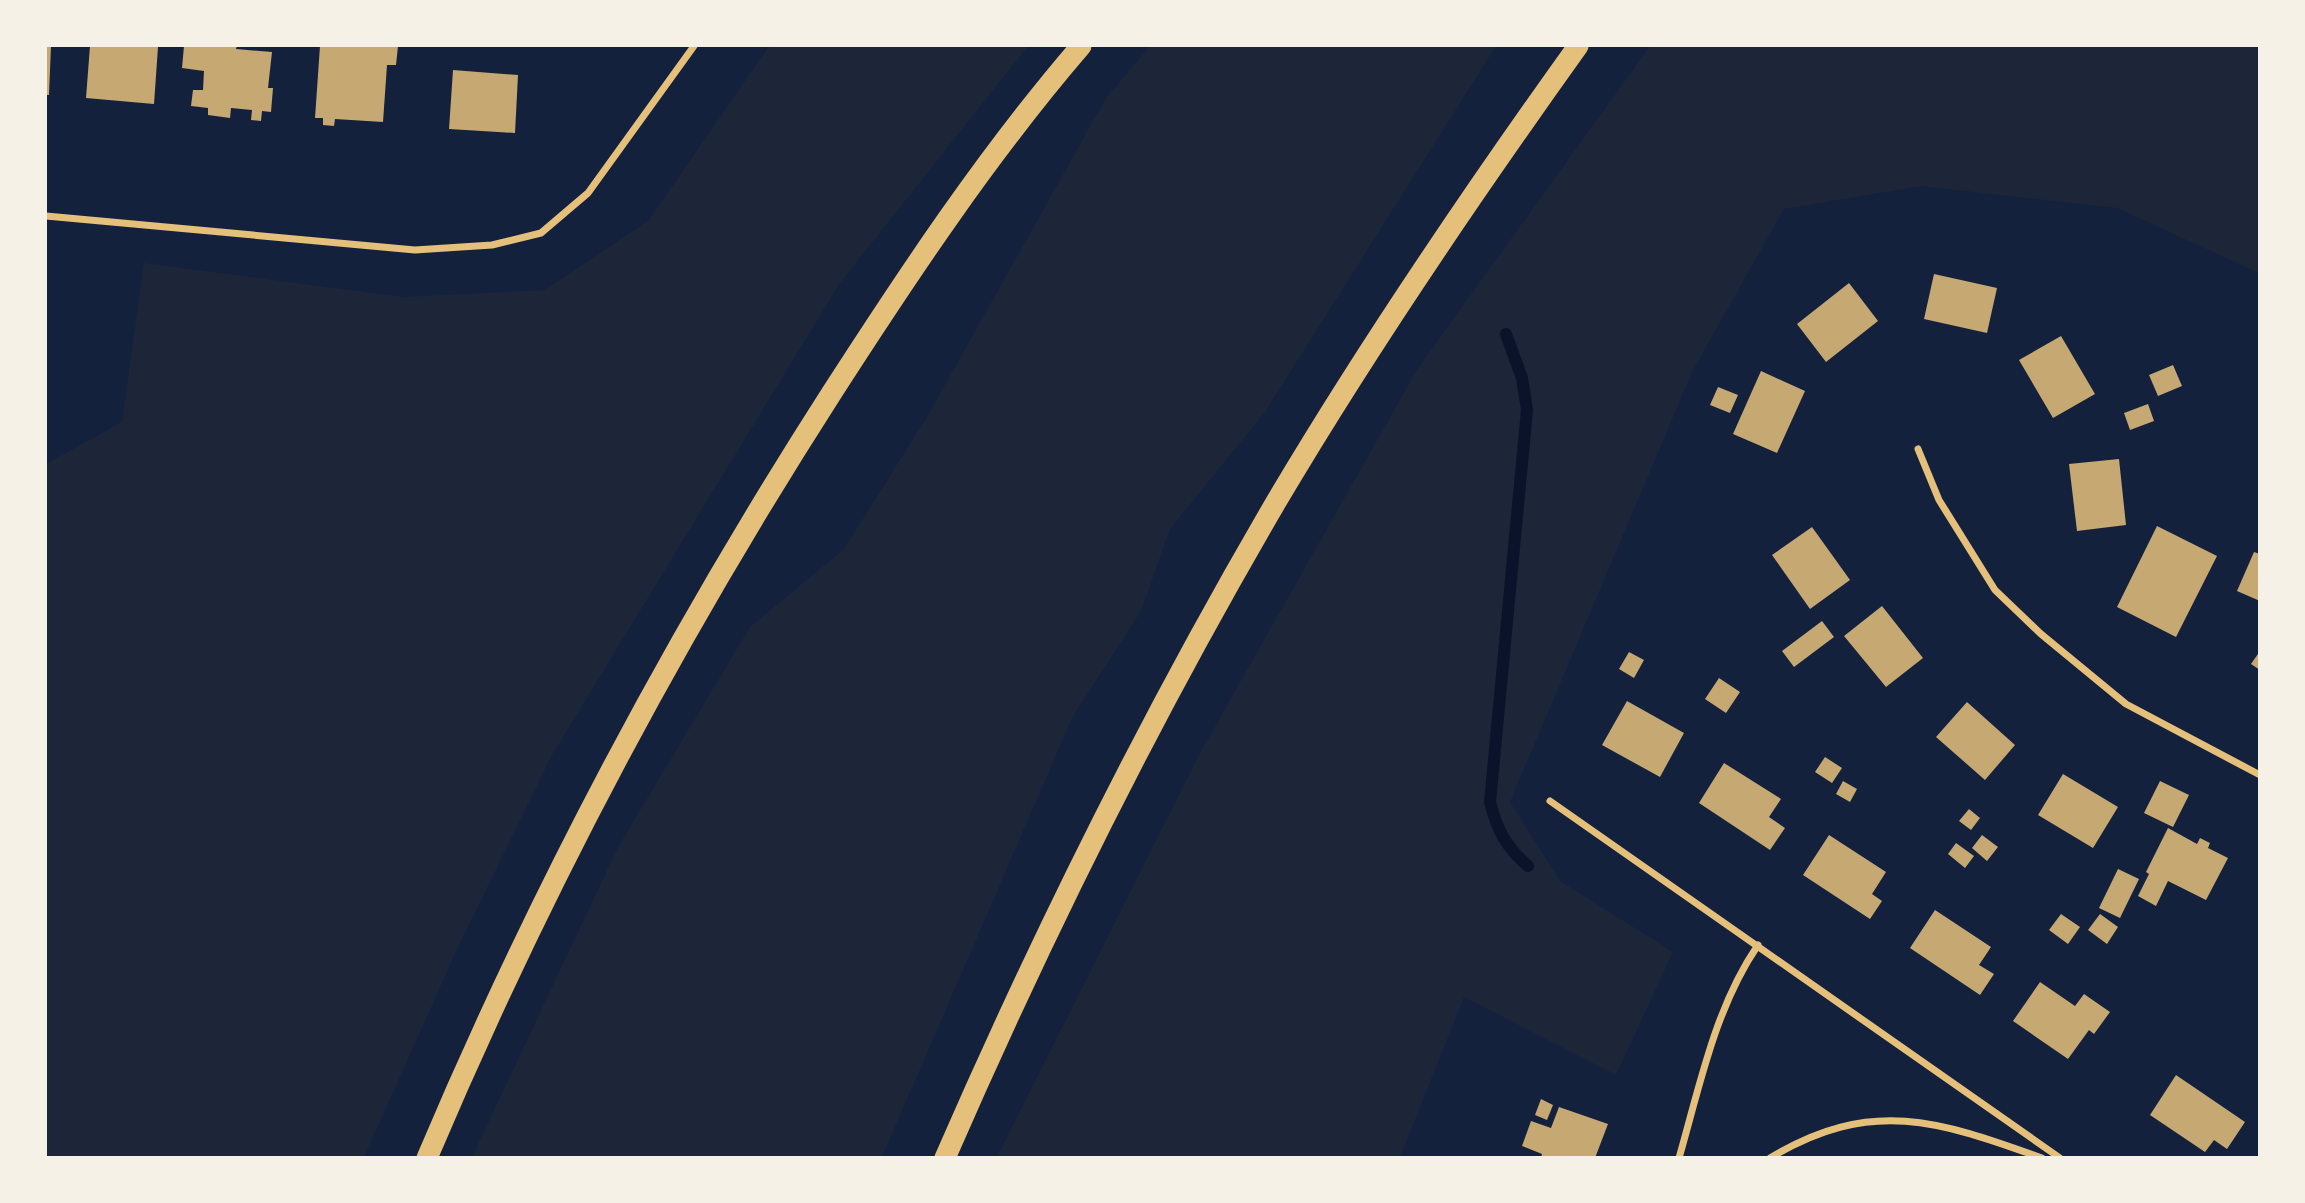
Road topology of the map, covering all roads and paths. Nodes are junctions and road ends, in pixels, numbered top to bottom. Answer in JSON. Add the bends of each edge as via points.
{"nodes":[{"id":1,"x":694,"y":46,"type":"edge"},
{"id":2,"x":1082,"y":46,"type":"edge"},
{"id":3,"x":1578,"y":46,"type":"edge"},
{"id":4,"x":46,"y":216,"type":"edge"},
{"id":5,"x":1918,"y":449,"type":"dead end"},
{"id":6,"x":2259,"y":775,"type":"edge"},
{"id":7,"x":1550,"y":801,"type":"dead end"},
{"id":8,"x":1758,"y":945,"type":"junction"},
{"id":9,"x":427,"y":1157,"type":"edge"},
{"id":10,"x":945,"y":1157,"type":"edge"},
{"id":11,"x":1679,"y":1157,"type":"edge"},
{"id":12,"x":1770,"y":1157,"type":"edge"},
{"id":13,"x":2042,"y":1157,"type":"edge"},
{"id":14,"x":2060,"y":1157,"type":"edge"}],
"edges":[{"from":1,"to":4,"type":"street","via":[[588,193],[541,233],[492,245],[415,250]]},
{"from":2,"to":9,"type":"highway","via":[[1038,96],[916,261],[789,459],[688,629],[575,835],[481,1030]]},
{"from":3,"to":10,"type":"highway","via":[[1477,188],[1277,501],[1171,689],[1072,879]]},
{"from":5,"to":6,"type":"street","via":[[1939,500],[1995,590],[2022,617],[2126,704]]},
{"from":7,"to":8,"type":"street"},
{"from":8,"to":11,"type":"street","via":[[1735,978]]},
{"from":8,"to":14,"type":"street"},
{"from":12,"to":13,"type":"street","via":[[1812,1136],[1855,1122],[1889,1118],[1978,1135]]}]}
